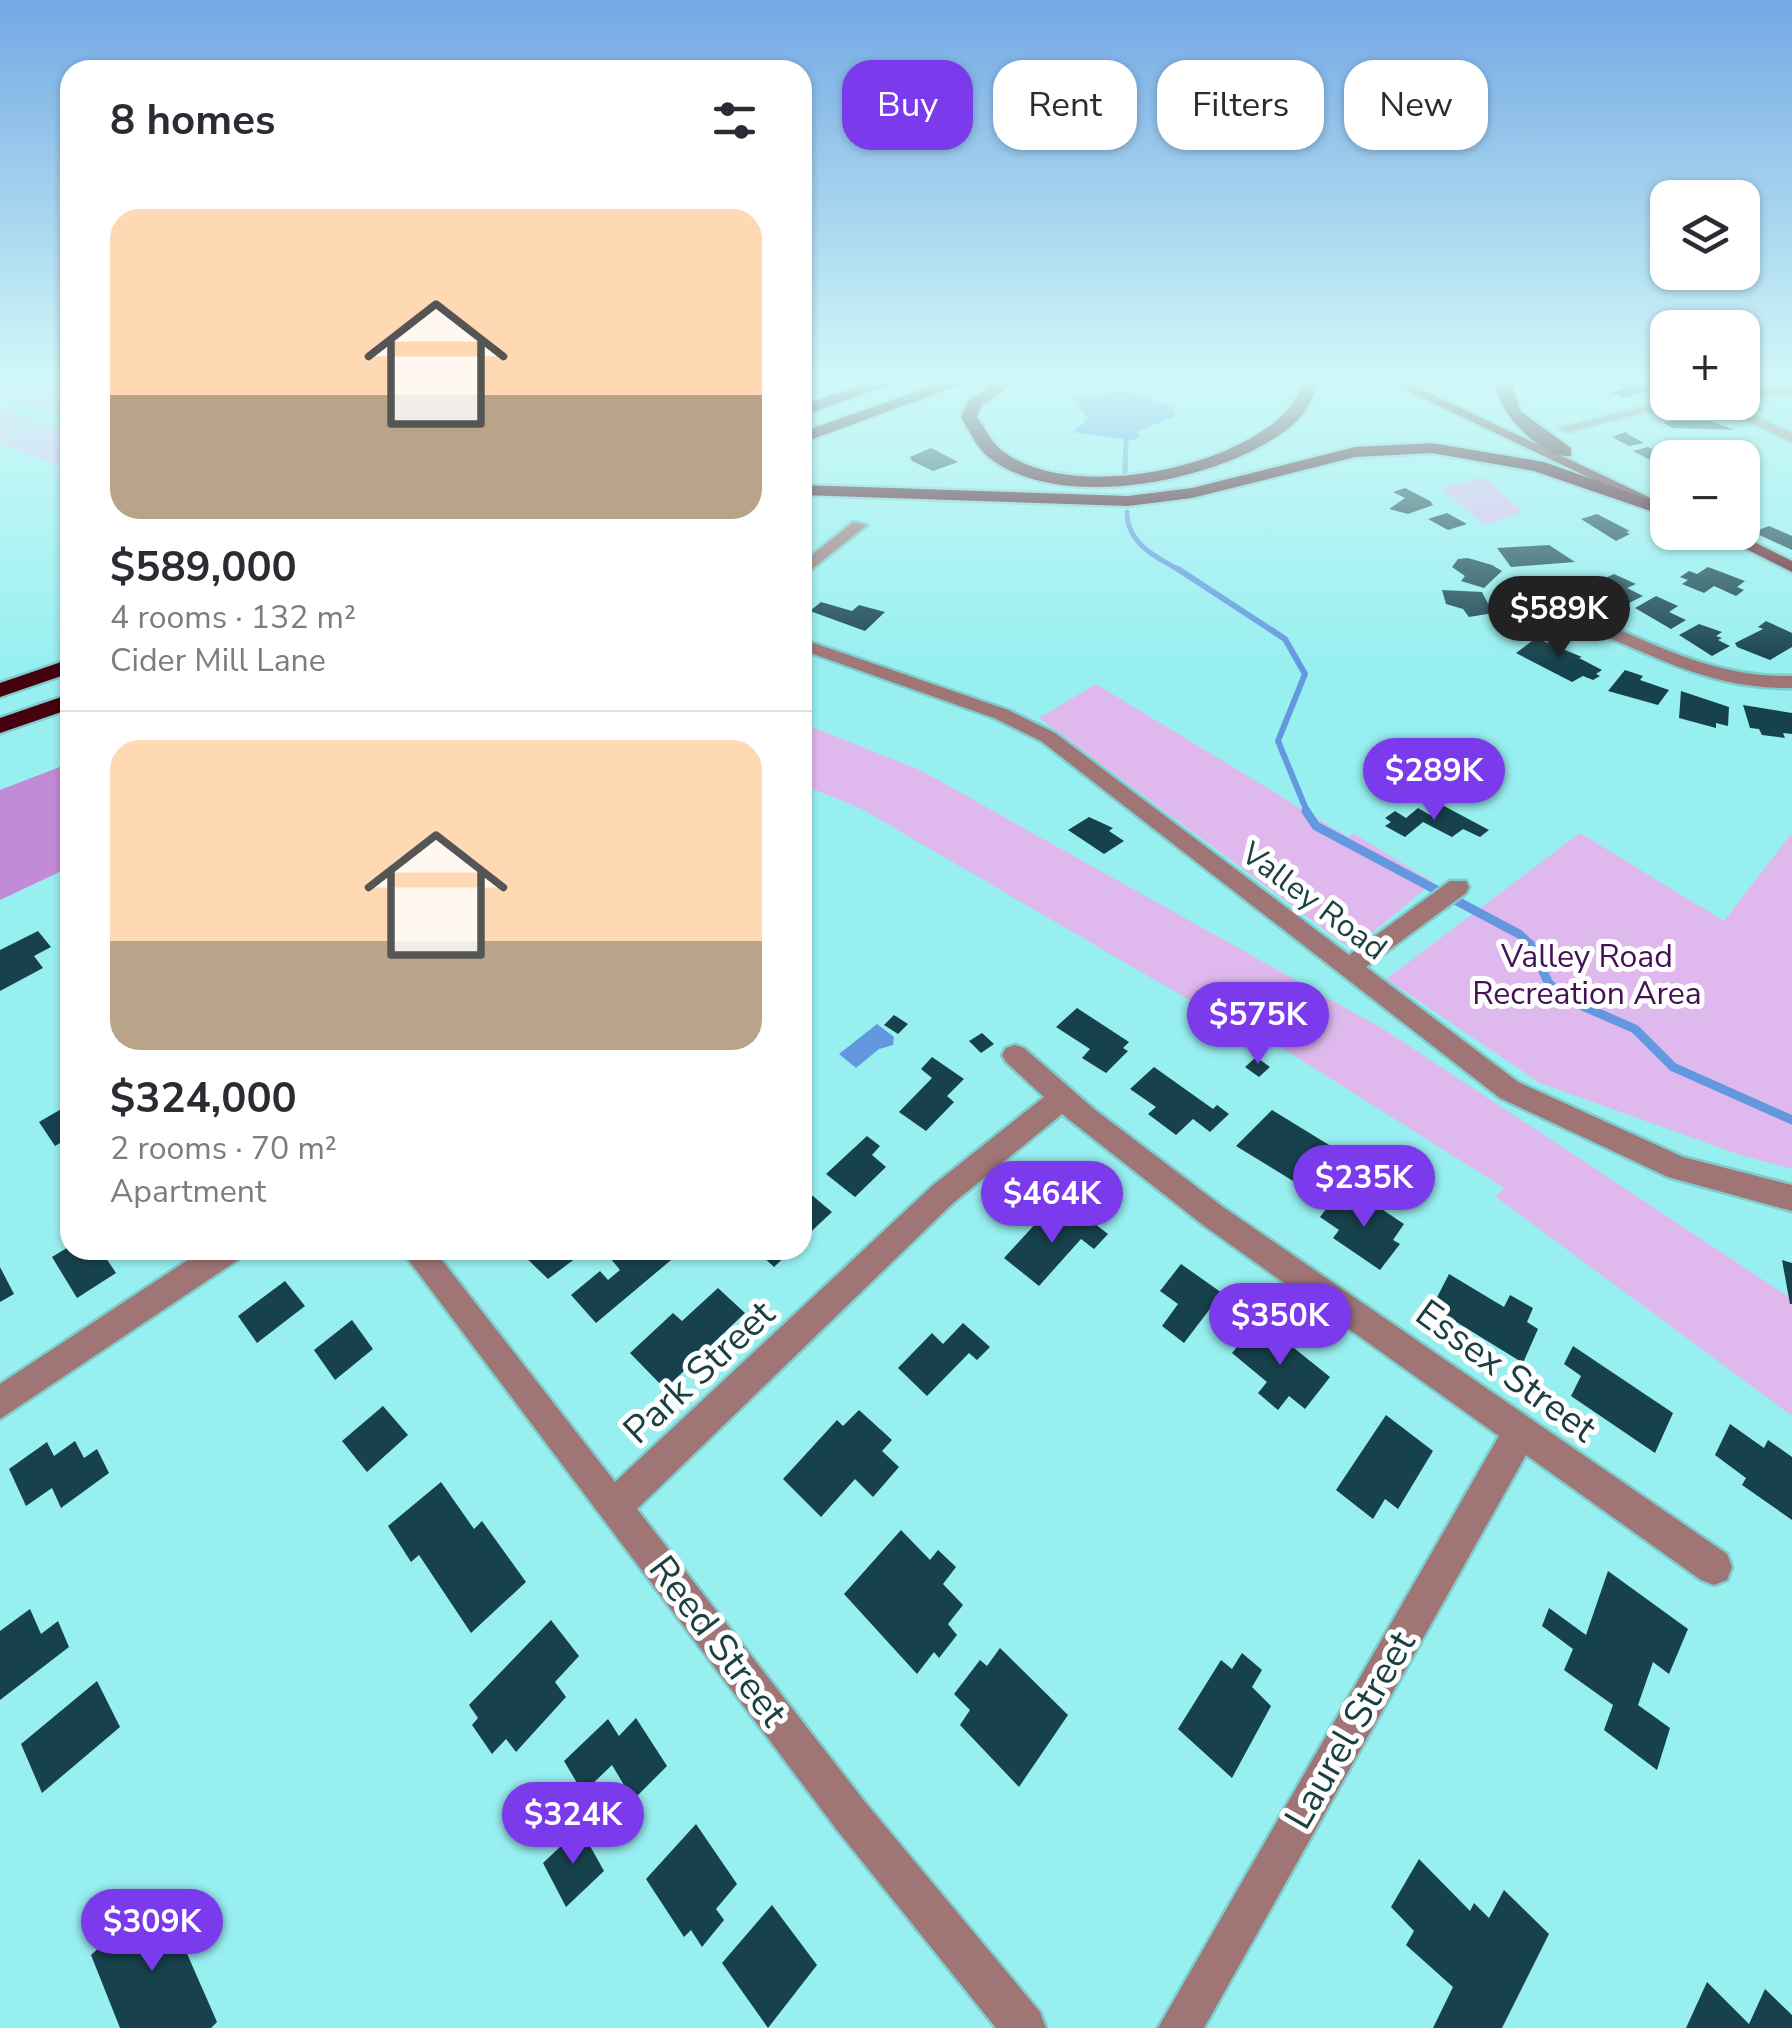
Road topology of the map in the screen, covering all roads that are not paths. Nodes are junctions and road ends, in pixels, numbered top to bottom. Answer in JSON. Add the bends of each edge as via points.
{"nodes":[{"id":1,"x":1066,"y":476,"type":"edge"},
{"id":2,"x":1170,"y":476,"type":"edge"},
{"id":3,"x":1259,"y":476,"type":"edge"},
{"id":4,"x":1568,"y":476,"type":"edge"},
{"id":5,"x":1598,"y":476,"type":"edge"},
{"id":6,"x":1608,"y":476,"type":"edge"},
{"id":7,"x":812,"y":490,"type":"edge"},
{"id":8,"x":1650,"y":498,"type":"edge"},
{"id":9,"x":1650,"y":500,"type":"edge"},
{"id":10,"x":1650,"y":502,"type":"edge"},
{"id":11,"x":859,"y":525,"type":"dead end"},
{"id":12,"x":1757,"y":550,"type":"edge"},
{"id":13,"x":812,"y":564,"type":"edge"},
{"id":14,"x":1792,"y":567,"type":"edge"},
{"id":15,"x":1582,"y":620,"type":"dead end"},
{"id":16,"x":812,"y":648,"type":"edge"},
{"id":17,"x":60,"y":669,"type":"edge"},
{"id":18,"x":1792,"y":682,"type":"edge"},
{"id":19,"x":0,"y":690,"type":"edge"},
{"id":20,"x":60,"y":705,"type":"edge"},
{"id":21,"x":0,"y":726,"type":"edge"},
{"id":22,"x":1458,"y":887,"type":"dead end"},
{"id":23,"x":1348,"y":968,"type":"junction"},
{"id":24,"x":1015,"y":1056,"type":"dead end"},
{"id":25,"x":1062,"y":1098,"type":"junction"},
{"id":26,"x":1792,"y":1198,"type":"edge"},
{"id":27,"x":213,"y":1260,"type":"edge"},
{"id":28,"x":424,"y":1260,"type":"edge"},
{"id":29,"x":0,"y":1404,"type":"edge"},
{"id":30,"x":1520,"y":1432,"type":"junction"},
{"id":31,"x":615,"y":1506,"type":"junction"},
{"id":32,"x":1714,"y":1567,"type":"dead end"},
{"id":33,"x":1024,"y":2028,"type":"edge"},
{"id":34,"x":1180,"y":2028,"type":"edge"}],
"edges":[{"from":1,"to":2,"type":"highway","via":[[1110,483]]},
{"from":3,"to":7,"type":"highway","via":[[1128,502]]},
{"from":4,"to":10,"type":"highway"},
{"from":5,"to":9,"type":"main road"},
{"from":6,"to":8,"type":"main road"},
{"from":11,"to":13,"type":"street"},
{"from":12,"to":14,"type":"main road"},
{"from":15,"to":18,"type":"street","via":[[1684,668]]},
{"from":16,"to":23,"type":"street","name":"Valley Road","via":[[1048,737]]},
{"from":17,"to":19,"type":"highway"},
{"from":20,"to":21,"type":"highway"},
{"from":22,"to":23,"type":"street"},
{"from":23,"to":26,"type":"street","name":"Valley Road","via":[[1509,1090],[1678,1168]]},
{"from":24,"to":25,"type":"street","name":"Essex Street"},
{"from":25,"to":30,"type":"street","name":"Essex Street","via":[[1214,1216]]},
{"from":25,"to":31,"type":"street","name":"Park Street","via":[[931,1206]]},
{"from":27,"to":29,"type":"street"},
{"from":28,"to":31,"type":"street","name":"Reed Street"},
{"from":30,"to":32,"type":"street","name":"Essex Street"},
{"from":30,"to":34,"type":"street","name":"Laurel Street"},
{"from":31,"to":33,"type":"street","name":"Reed Street","via":[[851,1816]]}]}
